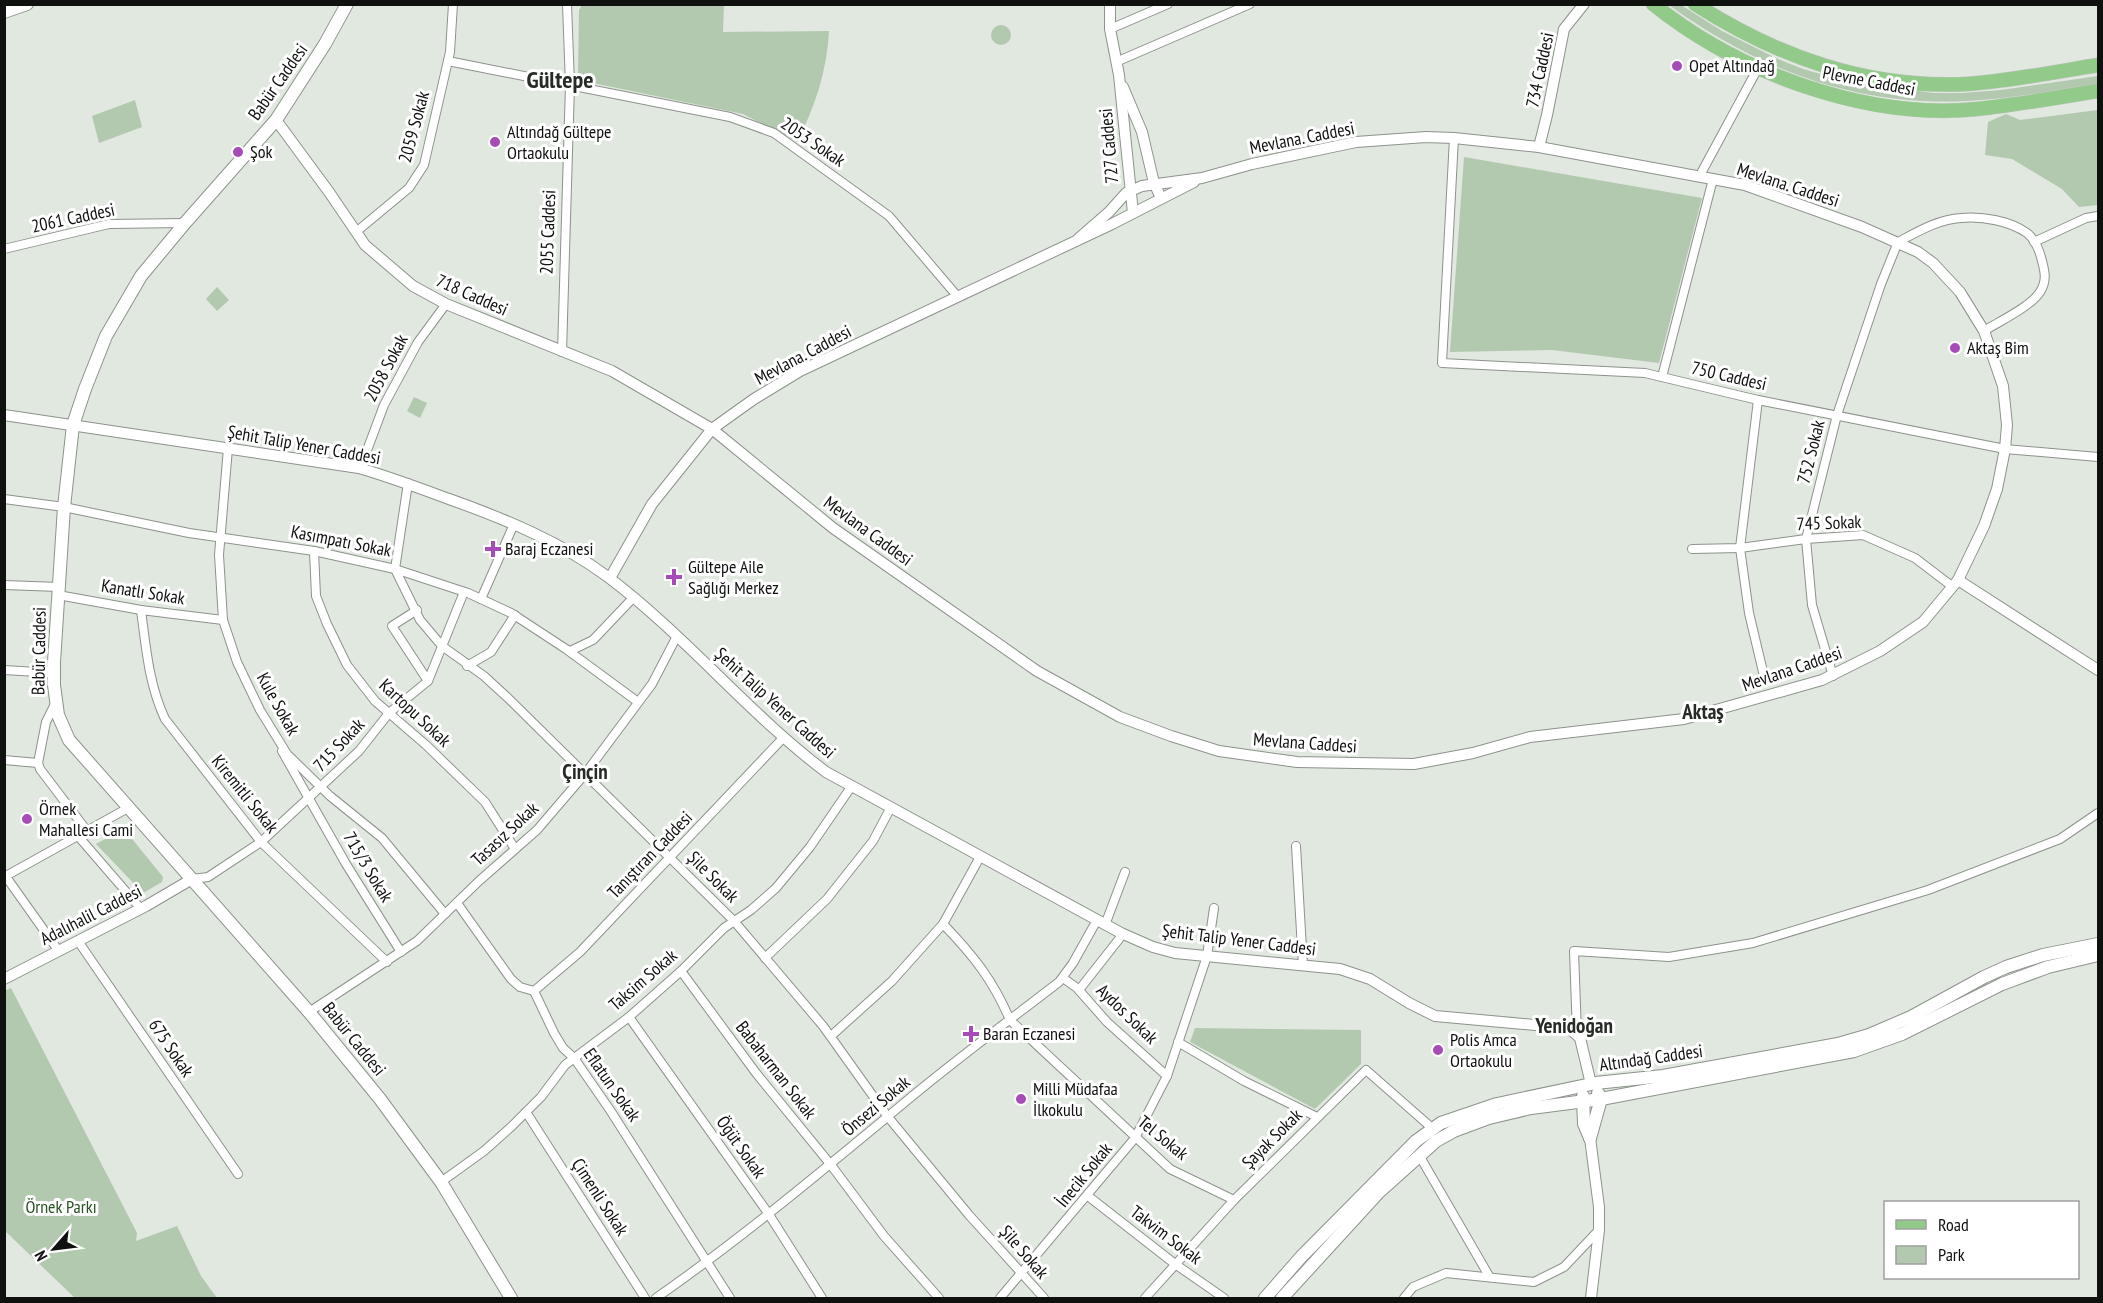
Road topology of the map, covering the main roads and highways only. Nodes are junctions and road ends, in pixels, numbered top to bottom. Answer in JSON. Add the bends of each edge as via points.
{"nodes":[{"id":1,"x":27,"y":4,"type":"edge"},
{"id":2,"x":347,"y":4,"type":"edge"},
{"id":3,"x":1653,"y":4,"type":"edge"},
{"id":4,"x":1695,"y":4,"type":"edge"},
{"id":5,"x":4,"y":12,"type":"edge"},
{"id":6,"x":2098,"y":65,"type":"edge"},
{"id":7,"x":2098,"y":91,"type":"edge"},
{"id":8,"x":2098,"y":944,"type":"edge"},
{"id":9,"x":2098,"y":955,"type":"edge"},
{"id":10,"x":1590,"y":1085,"type":"junction"},
{"id":11,"x":1600,"y":1099,"type":"junction"},
{"id":12,"x":1583,"y":1101,"type":"junction"},
{"id":13,"x":509,"y":1298,"type":"edge"},
{"id":14,"x":1265,"y":1299,"type":"edge"},
{"id":15,"x":1282,"y":1299,"type":"edge"}],
"edges":[{"from":1,"to":5,"type":"main road"},
{"from":2,"to":13,"type":"main road","name":"Babür Caddesi","via":[[276,120],[147,267],[106,336],[73,425],[64,507],[54,673],[56,702],[60,724],[69,740],[309,1011],[380,1099],[441,1182]]},
{"from":3,"to":7,"type":"main road","name":"Plevne Caddesi","via":[[1676,22],[1758,68],[1786,80],[1872,104],[1977,109]]},
{"from":4,"to":6,"type":"main road","name":"Plevne Caddesi","via":[[1725,24],[1782,52],[1868,76],[1965,84]]},
{"from":8,"to":10,"type":"main road","name":"Altındağ Caddesi","via":[[2006,967],[1911,1017],[1846,1042],[1663,1076]]},
{"from":9,"to":11,"type":"main road","name":"Altındağ Caddesi","via":[[2012,980],[1869,1047]]},
{"from":10,"to":11,"type":"main road"},
{"from":10,"to":12,"type":"main road"},
{"from":10,"to":14,"type":"main road","name":"Altındağ Caddesi","via":[[1474,1110],[1432,1128],[1301,1257]]},
{"from":11,"to":12,"type":"main road","name":"Altındağ Caddesi"},
{"from":11,"to":12,"type":"main road","via":[[1590,1138],[1584,1124]]},
{"from":12,"to":15,"type":"main road","name":"Altındağ Caddesi","via":[[1489,1118],[1445,1136],[1366,1205]]}]}
